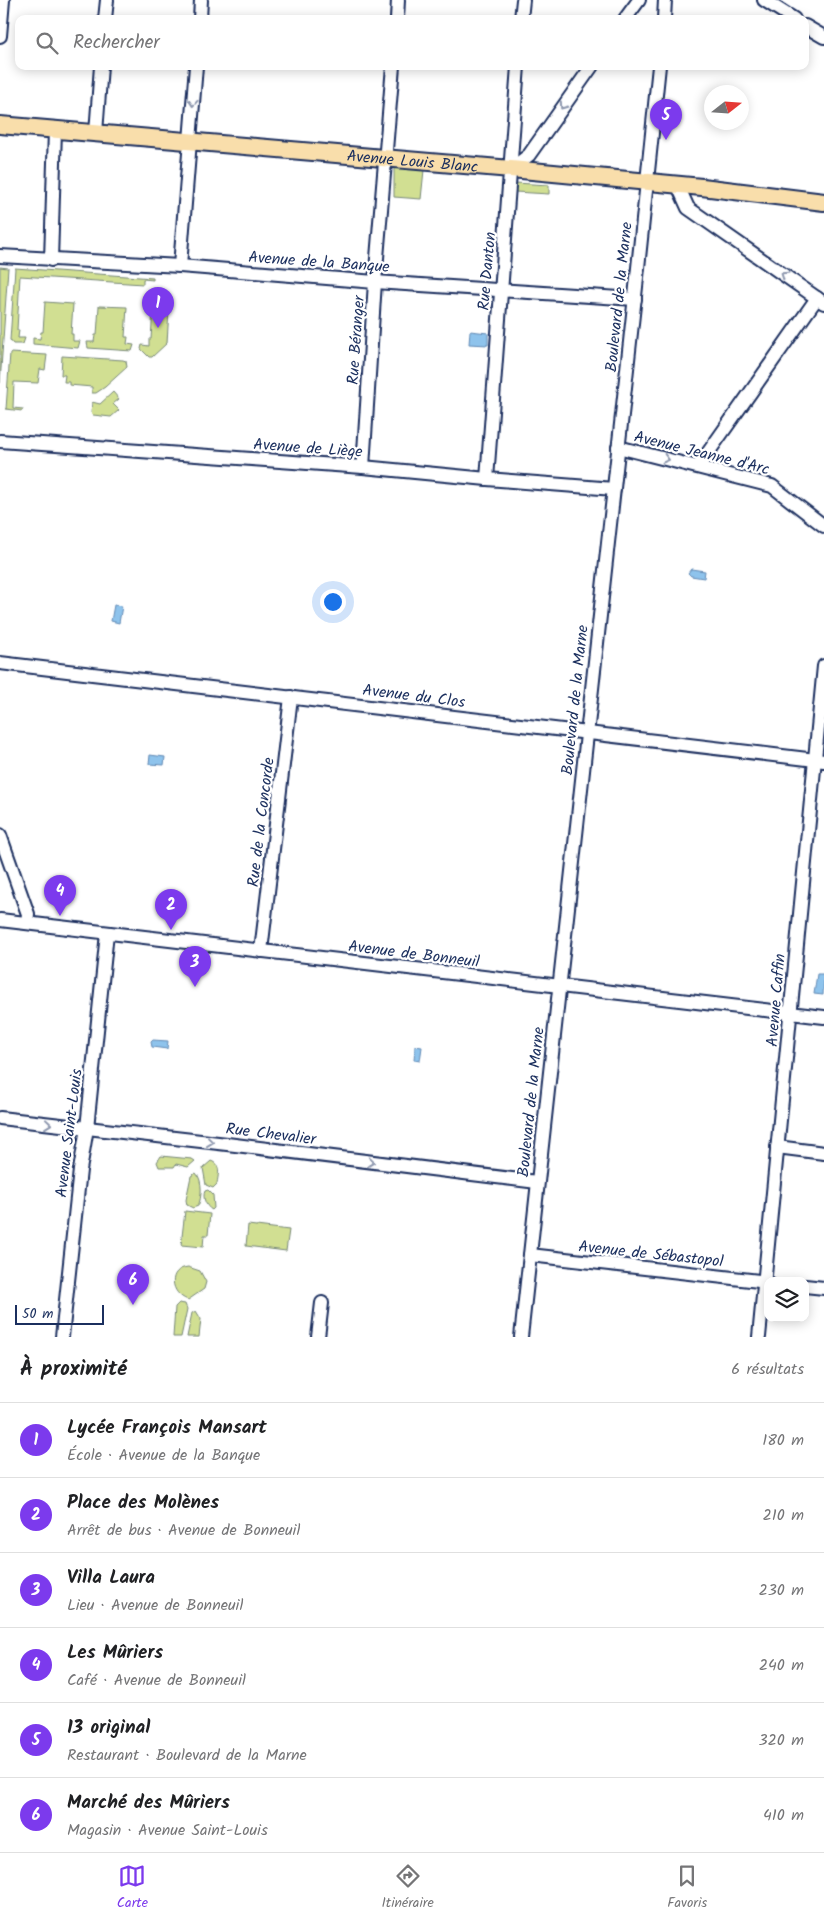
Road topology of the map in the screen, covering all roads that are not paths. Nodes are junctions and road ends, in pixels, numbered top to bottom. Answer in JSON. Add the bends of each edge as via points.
{"nodes":[{"id":1,"x":3,"y":0,"type":"edge"},
{"id":2,"x":107,"y":0,"type":"edge"},
{"id":3,"x":201,"y":0,"type":"edge"},
{"id":4,"x":398,"y":0,"type":"edge"},
{"id":5,"x":523,"y":0,"type":"edge"},
{"id":6,"x":639,"y":0,"type":"edge"},
{"id":7,"x":666,"y":0,"type":"edge"},
{"id":8,"x":764,"y":0,"type":"edge"},
{"id":9,"x":105,"y":15,"type":"edge"},
{"id":10,"x":200,"y":15,"type":"edge"},
{"id":11,"x":397,"y":15,"type":"edge"},
{"id":12,"x":521,"y":15,"type":"edge"},
{"id":13,"x":628,"y":15,"type":"edge"},
{"id":14,"x":664,"y":15,"type":"edge"},
{"id":15,"x":788,"y":15,"type":"edge"},
{"id":16,"x":809,"y":28,"type":"edge"},
{"id":17,"x":0,"y":36,"type":"edge"},
{"id":18,"x":824,"y":37,"type":"edge"},
{"id":19,"x":101,"y":70,"type":"edge"},
{"id":20,"x":196,"y":70,"type":"edge"},
{"id":21,"x":393,"y":70,"type":"edge"},
{"id":22,"x":518,"y":70,"type":"edge"},
{"id":23,"x":589,"y":70,"type":"edge"},
{"id":24,"x":659,"y":70,"type":"edge"},
{"id":25,"x":0,"y":126,"type":"edge"},
{"id":26,"x":55,"y":130,"type":"junction"},
{"id":27,"x":96,"y":134,"type":"junction"},
{"id":28,"x":190,"y":141,"type":"junction"},
{"id":29,"x":386,"y":158,"type":"junction"},
{"id":30,"x":511,"y":169,"type":"junction"},
{"id":31,"x":646,"y":182,"type":"junction"},
{"id":32,"x":678,"y":186,"type":"junction"},
{"id":33,"x":824,"y":202,"type":"edge"},
{"id":34,"x":0,"y":256,"type":"edge"},
{"id":35,"x":51,"y":260,"type":"junction"},
{"id":36,"x":180,"y":266,"type":"junction"},
{"id":37,"x":375,"y":282,"type":"junction"},
{"id":38,"x":500,"y":290,"type":"junction"},
{"id":39,"x":635,"y":299,"type":"junction"},
{"id":40,"x":820,"y":300,"type":"edge"},
{"id":41,"x":0,"y":441,"type":"edge"},
{"id":42,"x":618,"y":447,"type":"junction"},
{"id":43,"x":363,"y":467,"type":"junction"},
{"id":44,"x":698,"y":467,"type":"junction"},
{"id":45,"x":487,"y":479,"type":"junction"},
{"id":46,"x":614,"y":489,"type":"junction"},
{"id":47,"x":824,"y":526,"type":"edge"},
{"id":48,"x":0,"y":663,"type":"edge"},
{"id":49,"x":824,"y":666,"type":"edge"},
{"id":50,"x":291,"y":697,"type":"junction"},
{"id":51,"x":587,"y":732,"type":"junction"},
{"id":52,"x":819,"y":761,"type":"edge"},
{"id":53,"x":0,"y":834,"type":"edge"},
{"id":54,"x":0,"y":920,"type":"edge"},
{"id":55,"x":27,"y":923,"type":"junction"},
{"id":56,"x":107,"y":933,"type":"junction"},
{"id":57,"x":261,"y":951,"type":"junction"},
{"id":58,"x":559,"y":987,"type":"junction"},
{"id":59,"x":790,"y":1013,"type":"junction"},
{"id":60,"x":824,"y":1017,"type":"edge"},
{"id":61,"x":0,"y":1118,"type":"edge"},
{"id":62,"x":86,"y":1128,"type":"junction"},
{"id":63,"x":777,"y":1147,"type":"junction"},
{"id":64,"x":824,"y":1153,"type":"edge"},
{"id":65,"x":537,"y":1182,"type":"junction"},
{"id":66,"x":530,"y":1255,"type":"junction"},
{"id":67,"x":766,"y":1277,"type":"edge"},
{"id":68,"x":764,"y":1282,"type":"edge"},
{"id":69,"x":809,"y":1286,"type":"edge"},
{"id":70,"x":824,"y":1288,"type":"edge"},
{"id":71,"x":764,"y":1298,"type":"edge"},
{"id":72,"x":322,"y":1303,"type":"dead end"},
{"id":73,"x":62,"y":1337,"type":"edge"},
{"id":74,"x":318,"y":1337,"type":"edge"},
{"id":75,"x":521,"y":1337,"type":"edge"},
{"id":76,"x":759,"y":1337,"type":"edge"}],
"edges":[{"from":1,"to":17,"type":"street"},
{"from":2,"to":9,"type":"street"},
{"from":3,"to":10,"type":"street"},
{"from":4,"to":11,"type":"street"},
{"from":5,"to":12,"type":"street"},
{"from":6,"to":13,"type":"street"},
{"from":7,"to":14,"type":"street"},
{"from":8,"to":15,"type":"street"},
{"from":16,"to":18,"type":"street"},
{"from":19,"to":27,"type":"street"},
{"from":20,"to":28,"type":"street","one_way":true},
{"from":21,"to":29,"type":"street","name":"Rue Béranger"},
{"from":22,"to":30,"type":"street","name":"Rue Danton"},
{"from":23,"to":30,"type":"street","one_way":true,"via":[[529,155]]},
{"from":24,"to":31,"type":"street","name":"Boulevard de la Marne"},
{"from":25,"to":26,"type":"main road","name":"Avenue Louis Blanc"},
{"from":26,"to":27,"type":"main road","name":"Avenue Louis Blanc"},
{"from":26,"to":35,"type":"street"},
{"from":27,"to":28,"type":"main road","name":"Avenue Louis Blanc"},
{"from":28,"to":29,"type":"main road","name":"Avenue Louis Blanc"},
{"from":28,"to":36,"type":"street"},
{"from":29,"to":30,"type":"main road","name":"Avenue Louis Blanc"},
{"from":29,"to":37,"type":"street","name":"Rue Béranger"},
{"from":30,"to":31,"type":"main road","name":"Avenue Louis Blanc"},
{"from":30,"to":38,"type":"street","name":"Rue Danton"},
{"from":31,"to":32,"type":"main road","name":"Avenue Louis Blanc"},
{"from":31,"to":39,"type":"street","name":"Boulevard de la Marne"},
{"from":32,"to":33,"type":"main road","name":"Avenue Louis Blanc"},
{"from":40,"to":32,"type":"street","one_way":true,"via":[[688,208]]},
{"from":34,"to":35,"type":"street","name":"Avenue de la Banque"},
{"from":35,"to":36,"type":"street","name":"Avenue de la Banque"},
{"from":36,"to":37,"type":"street","name":"Avenue de la Banque"},
{"from":37,"to":38,"type":"street","name":"Avenue de la Banque"},
{"from":37,"to":43,"type":"street","name":"Rue Béranger"},
{"from":38,"to":39,"type":"street","name":"Avenue de la Banque"},
{"from":38,"to":45,"type":"street","name":"Rue Danton"},
{"from":39,"to":42,"type":"street","name":"Boulevard de la Marne"},
{"from":40,"to":44,"type":"street"},
{"from":41,"to":43,"type":"street","name":"Avenue de Liège"},
{"from":42,"to":44,"type":"street","name":"Avenue Jeanne d'Arc","one_way":true},
{"from":42,"to":46,"type":"street","name":"Boulevard de la Marne"},
{"from":43,"to":45,"type":"street","name":"Avenue de Liège"},
{"from":44,"to":47,"type":"street","name":"Avenue Jeanne d'Arc","via":[[772,486]]},
{"from":45,"to":46,"type":"street","name":"Avenue de Liège"},
{"from":46,"to":51,"type":"street","name":"Boulevard de la Marne"},
{"from":48,"to":50,"type":"street","name":"Avenue du Clos"},
{"from":49,"to":52,"type":"street","name":"Avenue Caffin"},
{"from":50,"to":51,"type":"street","name":"Avenue du Clos"},
{"from":50,"to":57,"type":"street","name":"Rue de la Concorde"},
{"from":51,"to":52,"type":"street","name":"Avenue du Clos"},
{"from":51,"to":58,"type":"street","name":"Boulevard de la Marne"},
{"from":52,"to":59,"type":"street","name":"Avenue Caffin"},
{"from":53,"to":55,"type":"street","via":[[28,914]]},
{"from":54,"to":55,"type":"street","name":"Avenue de Bonneuil"},
{"from":55,"to":56,"type":"street","name":"Avenue de Bonneuil"},
{"from":56,"to":57,"type":"street","name":"Avenue de Bonneuil"},
{"from":56,"to":62,"type":"street","name":"Avenue Saint-Louis"},
{"from":57,"to":58,"type":"street","name":"Avenue de Bonneuil"},
{"from":58,"to":59,"type":"street","name":"Avenue de Bonneuil"},
{"from":58,"to":65,"type":"street","name":"Boulevard de la Marne"},
{"from":59,"to":60,"type":"street","name":"Avenue de Bonneuil"},
{"from":59,"to":63,"type":"street","name":"Avenue Caffin"},
{"from":61,"to":62,"type":"street","name":"Rue Chevalier","one_way":true},
{"from":62,"to":65,"type":"street","name":"Rue Chevalier","one_way":true},
{"from":62,"to":73,"type":"street","name":"Avenue Saint-Louis"},
{"from":63,"to":64,"type":"street"},
{"from":63,"to":67,"type":"street","name":"Avenue Caffin"},
{"from":65,"to":66,"type":"street","name":"Boulevard de la Marne"},
{"from":66,"to":68,"type":"street","name":"Avenue de Sébastopol"},
{"from":66,"to":75,"type":"street","name":"Boulevard de la Marne"},
{"from":69,"to":70,"type":"street"},
{"from":71,"to":76,"type":"street","name":"Avenue Caffin"},
{"from":72,"to":74,"type":"street"}]}
